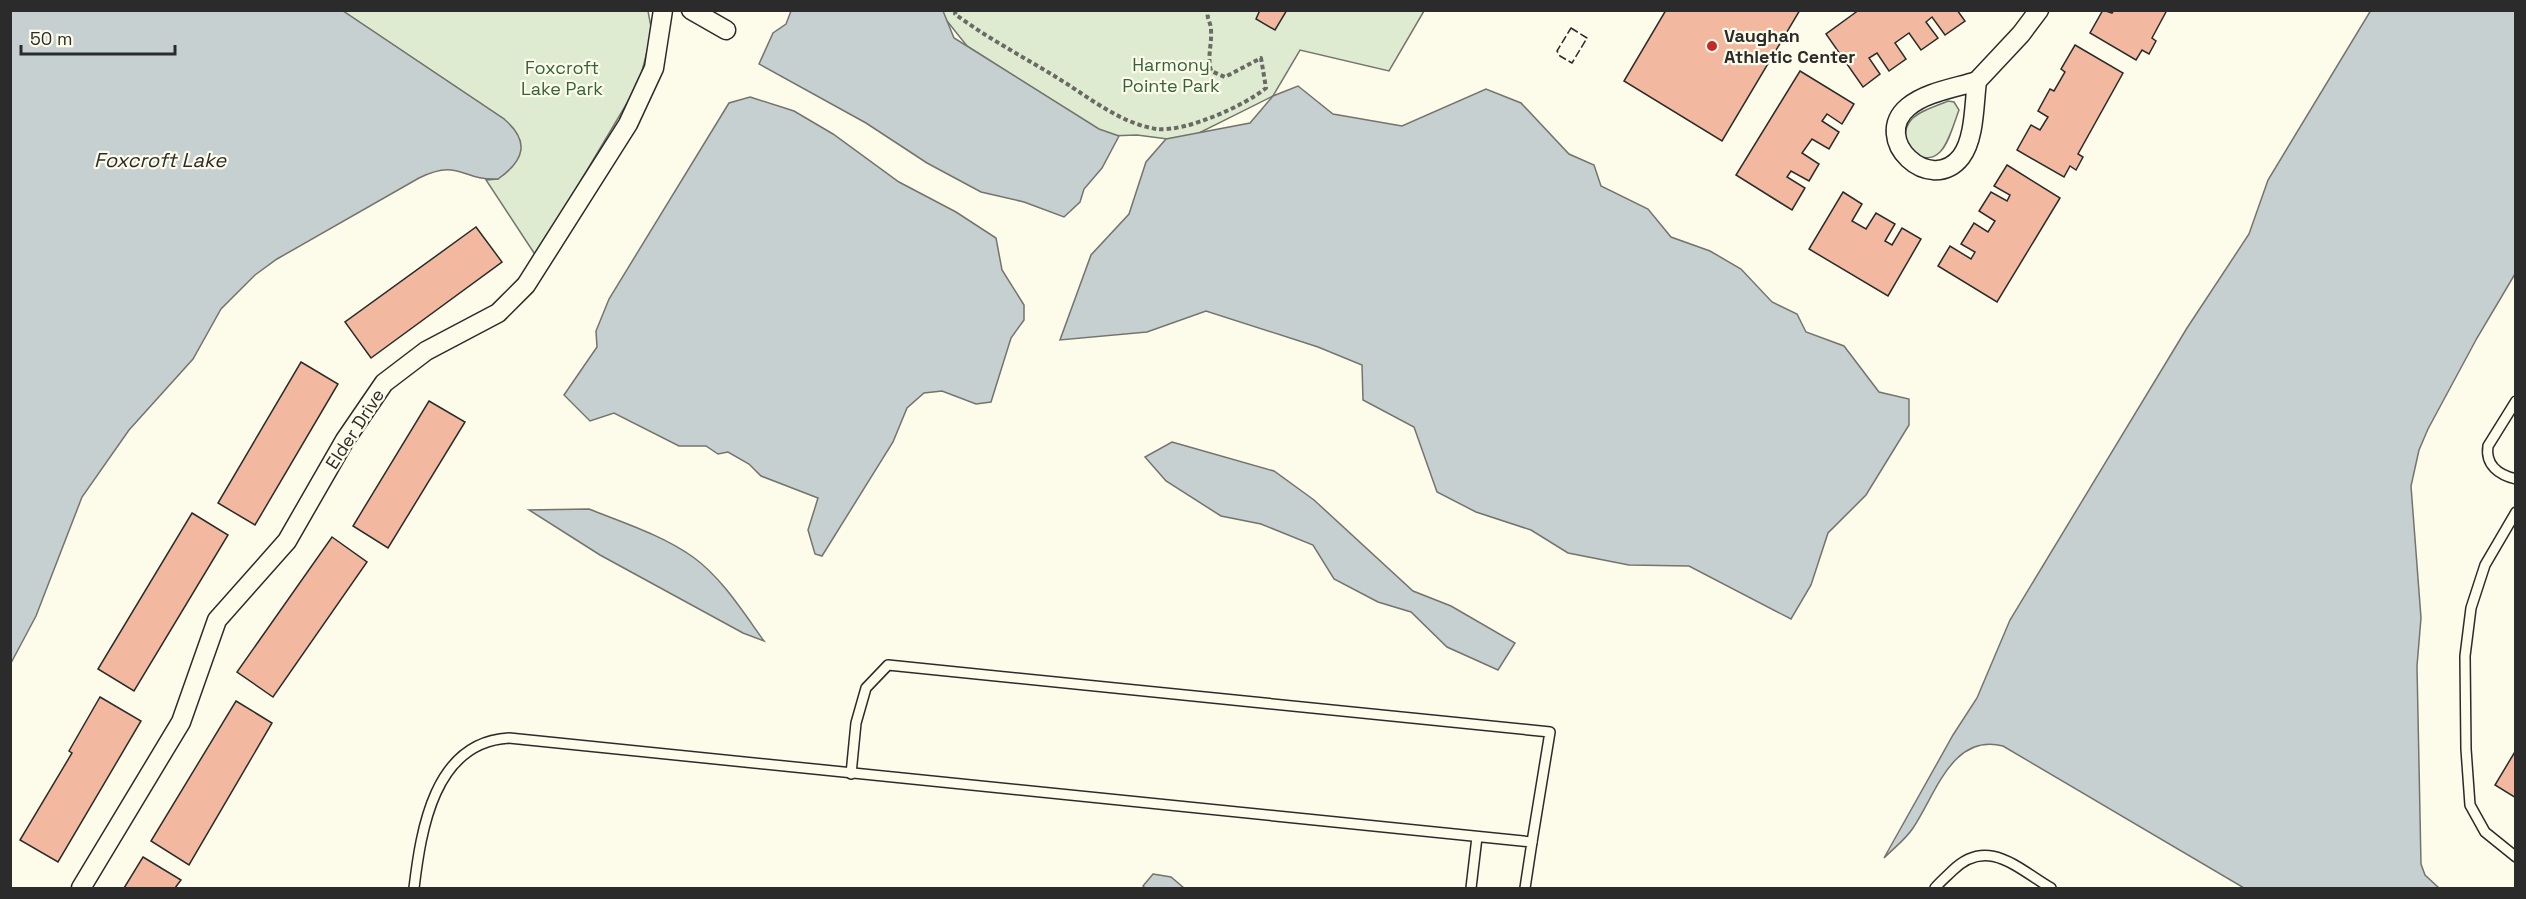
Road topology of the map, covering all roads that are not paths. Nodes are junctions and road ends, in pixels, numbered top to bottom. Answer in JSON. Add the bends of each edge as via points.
{"nodes":[{"id":1,"x":663,"y":10,"type":"edge"},
{"id":2,"x":691,"y":10,"type":"edge"},
{"id":3,"x":2039,"y":10,"type":"edge"},
{"id":4,"x":726,"y":30,"type":"dead end"},
{"id":5,"x":1977,"y":81,"type":"junction"},
{"id":6,"x":2516,"y":401,"type":"edge"},
{"id":7,"x":2516,"y":479,"type":"edge"},
{"id":8,"x":2516,"y":512,"type":"edge"},
{"id":9,"x":851,"y":774,"type":"junction"},
{"id":10,"x":1477,"y":837,"type":"junction"},
{"id":11,"x":1532,"y":842,"type":"junction"},
{"id":12,"x":2516,"y":857,"type":"edge"},
{"id":13,"x":81,"y":888,"type":"edge"},
{"id":14,"x":414,"y":888,"type":"edge"},
{"id":15,"x":1471,"y":888,"type":"edge"},
{"id":16,"x":1525,"y":888,"type":"edge"},
{"id":17,"x":1935,"y":888,"type":"edge"},
{"id":18,"x":2051,"y":888,"type":"edge"}],
"edges":[{"from":1,"to":13,"type":"street","name":"Elder Drive","via":[[654,68],[628,124],[526,285],[498,313],[426,351],[384,383],[345,440],[287,541],[217,620],[180,722]]},
{"from":2,"to":4,"type":"street"},
{"from":3,"to":5,"type":"street"},
{"from":5,"to":5,"type":"street","via":[[1968,145],[1960,158],[1949,167],[1935,170],[1909,161],[1900,150],[1896,135],[1906,108],[1918,100]]},
{"from":6,"to":7,"type":"lane","via":[[2487,453],[2495,469]]},
{"from":8,"to":12,"type":"lane","via":[[2485,565],[2470,608],[2465,668],[2470,805],[2485,832]]},
{"from":9,"to":10,"type":"lane"},
{"from":9,"to":11,"type":"lane","via":[[856,723],[866,688],[888,665],[1550,732]]},
{"from":9,"to":14,"type":"lane","via":[[493,739],[460,758],[441,781],[425,817]]},
{"from":10,"to":11,"type":"lane"},
{"from":10,"to":15,"type":"lane"},
{"from":11,"to":16,"type":"lane"},
{"from":17,"to":18,"type":"lane","via":[[1959,864],[1980,854],[1996,855]]}]}
